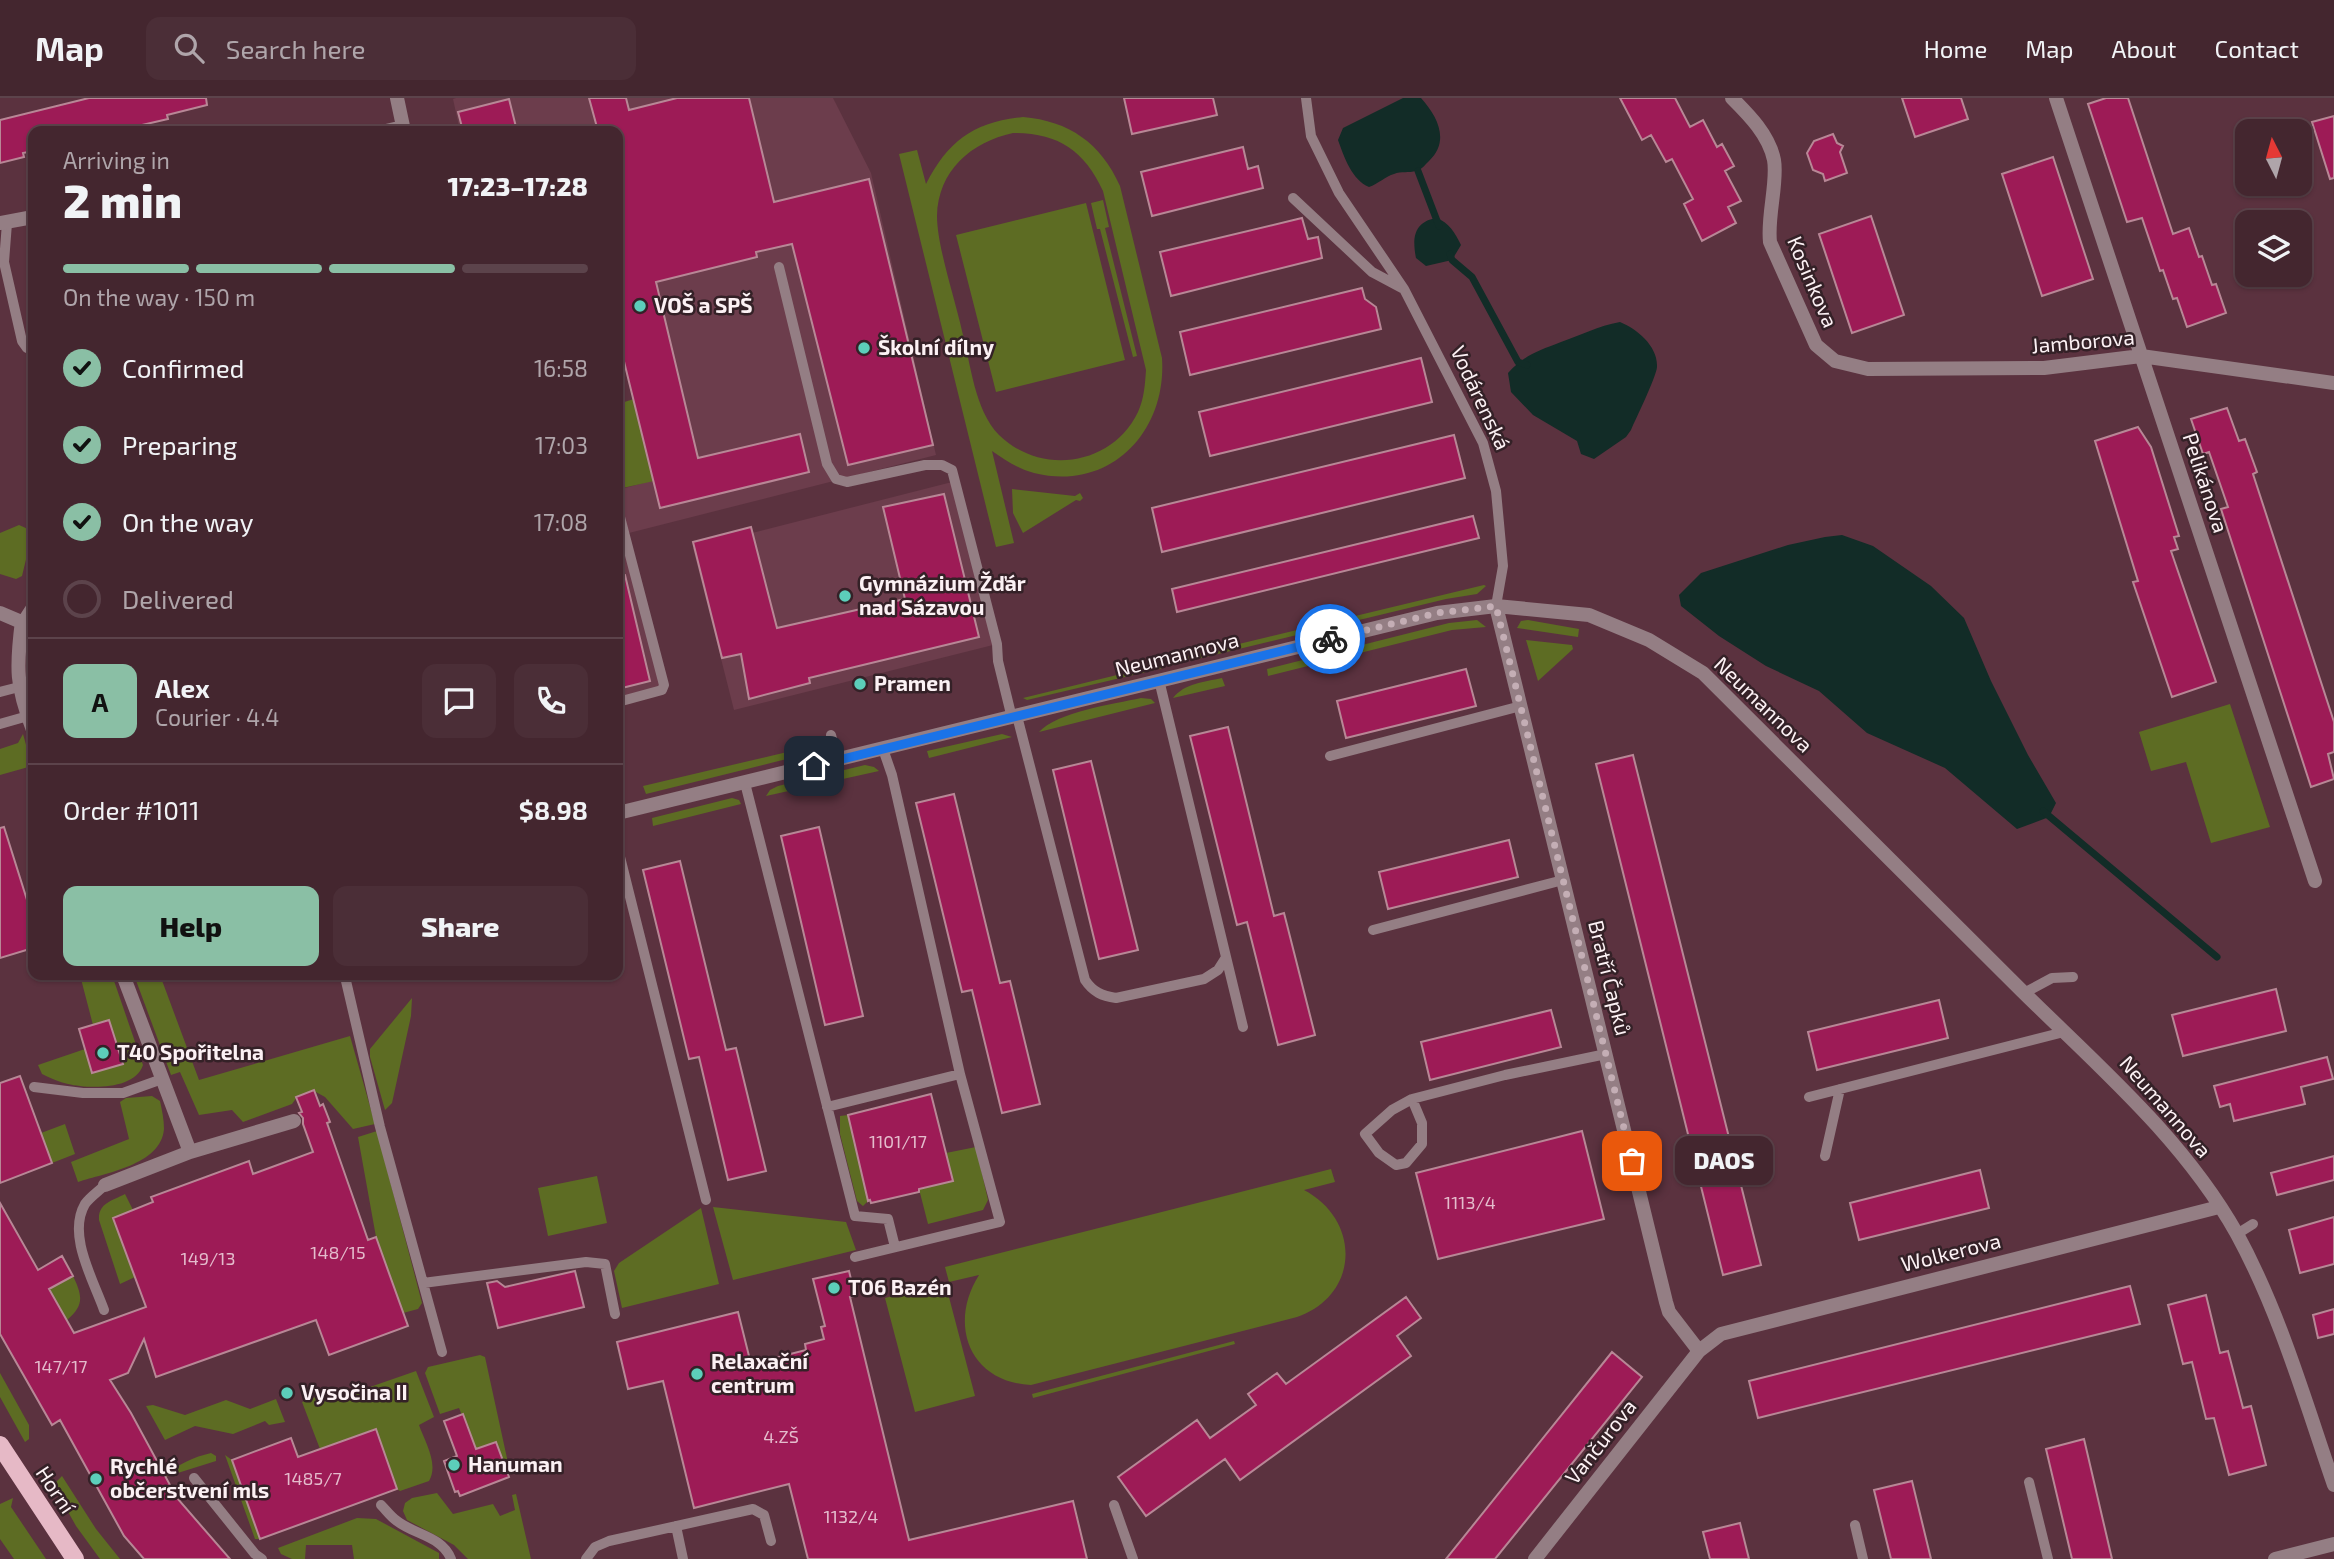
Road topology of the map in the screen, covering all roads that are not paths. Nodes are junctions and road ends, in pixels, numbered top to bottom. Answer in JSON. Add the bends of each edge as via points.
{"nodes":[{"id":1,"x":397,"y":98,"type":"edge"},
{"id":2,"x":1306,"y":98,"type":"edge"},
{"id":3,"x":1731,"y":98,"type":"edge"},
{"id":4,"x":2056,"y":98,"type":"edge"},
{"id":5,"x":403,"y":126,"type":"edge"},
{"id":6,"x":1293,"y":198,"type":"dead end"},
{"id":7,"x":28,"y":218,"type":"edge"},
{"id":8,"x":4,"y":223,"type":"edge"},
{"id":9,"x":2,"y":263,"type":"edge"},
{"id":10,"x":779,"y":267,"type":"dead end"},
{"id":11,"x":1404,"y":289,"type":"junction"},
{"id":12,"x":28,"y":348,"type":"edge"},
{"id":13,"x":2141,"y":356,"type":"junction"},
{"id":14,"x":1835,"y":361,"type":"joint"},
{"id":15,"x":2334,"y":383,"type":"edge"},
{"id":16,"x":623,"y":528,"type":"edge"},
{"id":17,"x":1496,"y":606,"type":"junction"},
{"id":18,"x":0,"y":613,"type":"edge"},
{"id":19,"x":28,"y":624,"type":"edge"},
{"id":20,"x":1159,"y":680,"type":"junction"},
{"id":21,"x":19,"y":687,"type":"junction"},
{"id":22,"x":0,"y":692,"type":"edge"},
{"id":23,"x":623,"y":701,"type":"edge"},
{"id":24,"x":1521,"y":706,"type":"junction"},
{"id":25,"x":28,"y":714,"type":"edge"},
{"id":26,"x":1015,"y":717,"type":"junction"},
{"id":27,"x":28,"y":723,"type":"edge"},
{"id":28,"x":0,"y":724,"type":"edge"},
{"id":29,"x":831,"y":736,"type":"dead end"},
{"id":30,"x":883,"y":749,"type":"junction"},
{"id":31,"x":1330,"y":756,"type":"dead end"},
{"id":32,"x":838,"y":760,"type":"junction"},
{"id":33,"x":744,"y":783,"type":"junction"},
{"id":34,"x":623,"y":812,"type":"edge"},
{"id":35,"x":623,"y":869,"type":"edge"},
{"id":36,"x":1563,"y":880,"type":"junction"},
{"id":37,"x":2315,"y":881,"type":"dead end"},
{"id":38,"x":1373,"y":930,"type":"dead end"},
{"id":39,"x":1225,"y":959,"type":"junction"},
{"id":40,"x":2073,"y":977,"type":"dead end"},
{"id":41,"x":125,"y":980,"type":"edge"},
{"id":42,"x":346,"y":981,"type":"dead end"},
{"id":43,"x":2024,"y":993,"type":"junction"},
{"id":44,"x":1243,"y":1027,"type":"dead end"},
{"id":45,"x":2064,"y":1032,"type":"junction"},
{"id":46,"x":1606,"y":1054,"type":"junction"},
{"id":47,"x":960,"y":1074,"type":"junction"},
{"id":48,"x":162,"y":1079,"type":"junction"},
{"id":49,"x":34,"y":1087,"type":"dead end"},
{"id":50,"x":1840,"y":1089,"type":"junction"},
{"id":51,"x":1809,"y":1097,"type":"dead end"},
{"id":52,"x":1412,"y":1099,"type":"junction"},
{"id":53,"x":827,"y":1107,"type":"junction"},
{"id":54,"x":293,"y":1121,"type":"dead end"},
{"id":55,"x":190,"y":1152,"type":"junction"},
{"id":56,"x":1825,"y":1156,"type":"dead end"},
{"id":57,"x":105,"y":1185,"type":"joint"},
{"id":58,"x":706,"y":1200,"type":"dead end"},
{"id":59,"x":2219,"y":1207,"type":"junction"},
{"id":60,"x":2253,"y":1224,"type":"dead end"},
{"id":61,"x":2237,"y":1234,"type":"junction"},
{"id":62,"x":895,"y":1247,"type":"junction"},
{"id":63,"x":855,"y":1256,"type":"dead end"},
{"id":64,"x":423,"y":1283,"type":"junction"},
{"id":65,"x":104,"y":1310,"type":"dead end"},
{"id":66,"x":615,"y":1314,"type":"dead end"},
{"id":67,"x":1699,"y":1351,"type":"junction"},
{"id":68,"x":442,"y":1352,"type":"dead end"},
{"id":69,"x":0,"y":1446,"type":"edge"},
{"id":70,"x":194,"y":1478,"type":"dead end"},
{"id":71,"x":2029,"y":1482,"type":"dead end"},
{"id":72,"x":2334,"y":1485,"type":"edge"},
{"id":73,"x":381,"y":1505,"type":"dead end"},
{"id":74,"x":1114,"y":1505,"type":"dead end"},
{"id":75,"x":1856,"y":1525,"type":"dead end"},
{"id":76,"x":676,"y":1526,"type":"junction"},
{"id":77,"x":771,"y":1541,"type":"dead end"},
{"id":78,"x":2334,"y":1544,"type":"edge"},
{"id":79,"x":75,"y":1559,"type":"edge"},
{"id":80,"x":262,"y":1559,"type":"edge"},
{"id":81,"x":451,"y":1559,"type":"edge"},
{"id":82,"x":586,"y":1559,"type":"edge"},
{"id":83,"x":682,"y":1559,"type":"edge"},
{"id":84,"x":1133,"y":1559,"type":"edge"},
{"id":85,"x":1535,"y":1559,"type":"edge"},
{"id":86,"x":1863,"y":1559,"type":"edge"},
{"id":87,"x":2048,"y":1559,"type":"edge"},
{"id":88,"x":2275,"y":1559,"type":"edge"}],
"edges":[{"from":1,"to":5,"type":"street"},
{"from":2,"to":11,"type":"lane","name":"Vodárenská","via":[[1311,136],[1333,181]]},
{"from":3,"to":14,"type":"street","name":"Kosinkova","via":[[1763,134],[1774,161],[1770,242],[1816,345]]},
{"from":4,"to":13,"type":"street","name":"Pelikánova"},
{"from":6,"to":11,"type":"lane","via":[[1372,272]]},
{"from":7,"to":8,"type":"street"},
{"from":8,"to":9,"type":"lane"},
{"from":9,"to":12,"type":"lane","via":[[22,341]]},
{"from":10,"to":26,"type":"lane","via":[[827,464],[836,479],[847,482],[925,465],[952,470]]},
{"from":11,"to":17,"type":"lane","name":"Vodárenská","via":[[1483,443],[1496,491],[1503,566]]},
{"from":13,"to":14,"type":"street","name":"Jamborova","via":[[2044,368],[1927,370],[1868,369]]},
{"from":13,"to":15,"type":"street","name":"Jamborova"},
{"from":13,"to":37,"type":"street","name":"Pelikánova"},
{"from":16,"to":23,"type":"lane","via":[[664,685],[662,690]]},
{"from":17,"to":20,"type":"street","name":"Neumannova","via":[[1437,613]]},
{"from":17,"to":24,"type":"street","name":"Bratří Čapků"},
{"from":17,"to":43,"type":"street","name":"Neumannova","via":[[1589,615],[1649,640],[1703,673]]},
{"from":18,"to":19,"type":"street"},
{"from":19,"to":21,"type":"street","via":[[17,661]]},
{"from":20,"to":26,"type":"street","name":"Neumannova"},
{"from":20,"to":39,"type":"lane"},
{"from":21,"to":22,"type":"lane"},
{"from":21,"to":25,"type":"street"},
{"from":24,"to":31,"type":"lane"},
{"from":24,"to":36,"type":"street","name":"Bratří Čapků"},
{"from":26,"to":30,"type":"street","name":"Neumannova"},
{"from":26,"to":39,"type":"lane","via":[[1090,987],[1102,996],[1116,998],[1204,979]]},
{"from":27,"to":28,"type":"lane"},
{"from":29,"to":32,"type":"lane"},
{"from":30,"to":32,"type":"street","name":"Neumannova"},
{"from":30,"to":47,"type":"lane"},
{"from":32,"to":33,"type":"street","name":"Neumannova"},
{"from":33,"to":34,"type":"street","name":"Neumannova"},
{"from":33,"to":53,"type":"lane"},
{"from":35,"to":58,"type":"lane"},
{"from":36,"to":38,"type":"lane"},
{"from":36,"to":46,"type":"street","name":"Bratří Čapků"},
{"from":39,"to":44,"type":"lane"},
{"from":40,"to":43,"type":"lane","via":[[2052,978]]},
{"from":41,"to":48,"type":"street"},
{"from":42,"to":64,"type":"lane"},
{"from":43,"to":45,"type":"street","name":"Neumannova"},
{"from":45,"to":50,"type":"lane"},
{"from":45,"to":59,"type":"street","name":"Neumannova","via":[[2173,1143]]},
{"from":46,"to":52,"type":"lane"},
{"from":46,"to":67,"type":"street","name":"Bratří Čapků","via":[[1669,1312]]},
{"from":47,"to":53,"type":"lane"},
{"from":47,"to":62,"type":"lane","via":[[1000,1222]]},
{"from":48,"to":49,"type":"lane","via":[[123,1093]]},
{"from":48,"to":55,"type":"street"},
{"from":50,"to":51,"type":"lane"},
{"from":50,"to":56,"type":"lane"},
{"from":52,"to":52,"type":"lane","via":[[1365,1134],[1396,1165],[1406,1163],[1422,1144],[1422,1123]]},
{"from":53,"to":62,"type":"lane","via":[[855,1216],[888,1219]]},
{"from":54,"to":55,"type":"street"},
{"from":55,"to":57,"type":"street"},
{"from":57,"to":65,"type":"lane","via":[[86,1203],[77,1223]]},
{"from":59,"to":61,"type":"street","name":"Neumannova"},
{"from":59,"to":67,"type":"street","name":"Wolkerova","via":[[1730,1331]]},
{"from":60,"to":61,"type":"lane"},
{"from":61,"to":72,"type":"street","name":"Neumannova","via":[[2275,1315]]},
{"from":62,"to":63,"type":"lane"},
{"from":64,"to":66,"type":"lane","via":[[586,1262],[605,1264]]},
{"from":64,"to":68,"type":"lane"},
{"from":67,"to":85,"type":"street","name":"Vančurova"},
{"from":69,"to":79,"type":"main road","name":"Horní"},
{"from":70,"to":80,"type":"lane"},
{"from":71,"to":87,"type":"lane"},
{"from":73,"to":81,"type":"lane","via":[[396,1521],[441,1544]]},
{"from":74,"to":84,"type":"lane"},
{"from":75,"to":86,"type":"lane"},
{"from":76,"to":77,"type":"lane","via":[[753,1508],[764,1515]]},
{"from":76,"to":82,"type":"lane","via":[[609,1541],[595,1547]]},
{"from":76,"to":83,"type":"lane"},
{"from":78,"to":88,"type":"street"}]}
